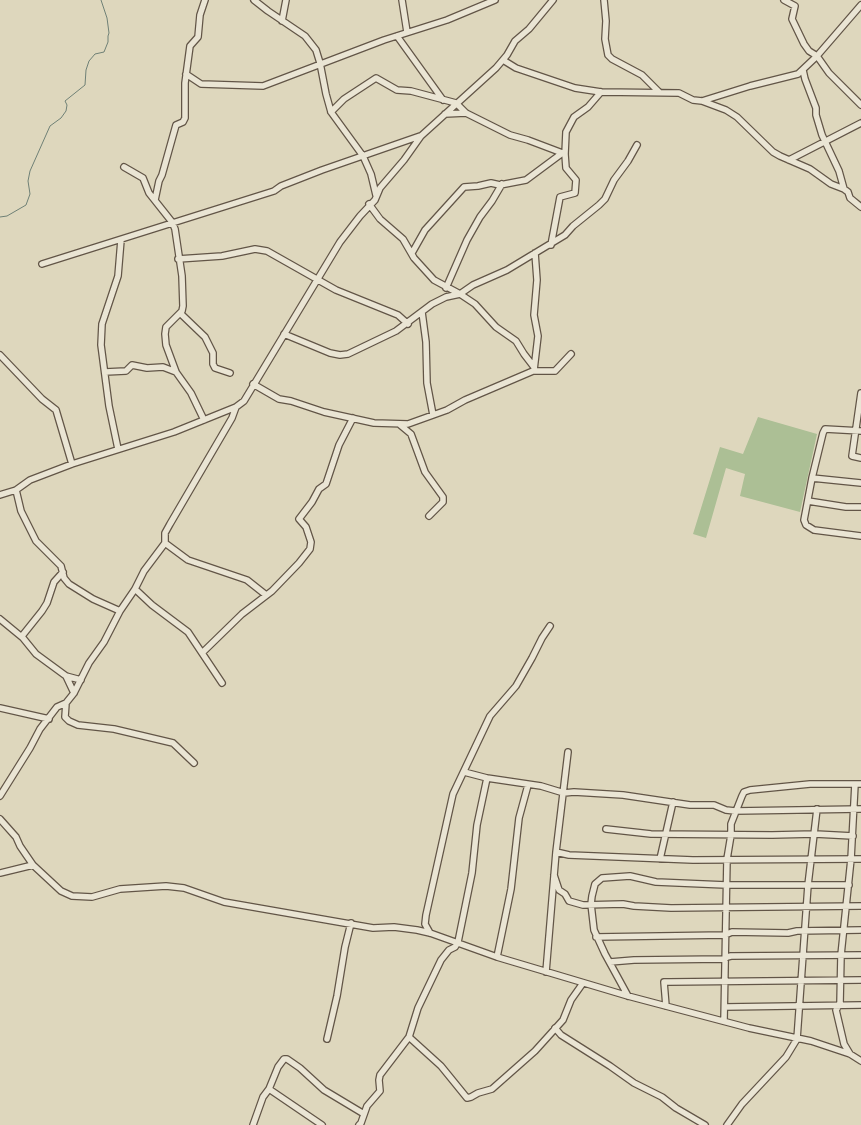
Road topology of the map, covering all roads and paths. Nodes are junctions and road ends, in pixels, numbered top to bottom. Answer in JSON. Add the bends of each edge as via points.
{"nodes":[{"id":1,"x":206,"y":0,"type":"edge"},
{"id":2,"x":254,"y":0,"type":"edge"},
{"id":3,"x":286,"y":0,"type":"edge"},
{"id":4,"x":402,"y":0,"type":"edge"},
{"id":5,"x":495,"y":0,"type":"edge"},
{"id":6,"x":553,"y":0,"type":"edge"},
{"id":7,"x":604,"y":0,"type":"edge"},
{"id":8,"x":784,"y":0,"type":"edge"},
{"id":9,"x":861,"y":5,"type":"edge"},
{"id":10,"x":282,"y":20,"type":"junction"},
{"id":11,"x":407,"y":32,"type":"junction"},
{"id":12,"x":397,"y":36,"type":"junction"},
{"id":13,"x":817,"y":56,"type":"junction"},
{"id":14,"x":503,"y":60,"type":"junction"},
{"id":15,"x":320,"y":63,"type":"junction"},
{"id":16,"x":803,"y":70,"type":"junction"},
{"id":17,"x":186,"y":74,"type":"junction"},
{"id":18,"x":601,"y":92,"type":"junction"},
{"id":19,"x":659,"y":92,"type":"junction"},
{"id":20,"x":443,"y":100,"type":"junction"},
{"id":21,"x":702,"y":101,"type":"junction"},
{"id":22,"x":456,"y":103,"type":"junction"},
{"id":23,"x":861,"y":105,"type":"edge"},
{"id":24,"x":331,"y":112,"type":"junction"},
{"id":25,"x":445,"y":114,"type":"junction"},
{"id":26,"x":466,"y":114,"type":"junction"},
{"id":27,"x":861,"y":123,"type":"edge"},
{"id":28,"x":421,"y":136,"type":"junction"},
{"id":29,"x":826,"y":141,"type":"junction"},
{"id":30,"x":636,"y":145,"type":"dead end"},
{"id":31,"x":563,"y":154,"type":"junction"},
{"id":32,"x":362,"y":156,"type":"junction"},
{"id":33,"x":789,"y":160,"type":"junction"},
{"id":34,"x":124,"y":167,"type":"dead end"},
{"id":35,"x":502,"y":184,"type":"junction"},
{"id":36,"x":844,"y":189,"type":"junction"},
{"id":37,"x":376,"y":195,"type":"junction"},
{"id":38,"x":155,"y":200,"type":"junction"},
{"id":39,"x":370,"y":204,"type":"junction"},
{"id":40,"x":861,"y":207,"type":"edge"},
{"id":41,"x":172,"y":222,"type":"junction"},
{"id":42,"x":121,"y":240,"type":"junction"},
{"id":43,"x":550,"y":245,"type":"junction"},
{"id":44,"x":412,"y":253,"type":"junction"},
{"id":45,"x":535,"y":253,"type":"junction"},
{"id":46,"x":178,"y":259,"type":"junction"},
{"id":47,"x":42,"y":264,"type":"dead end"},
{"id":48,"x":317,"y":280,"type":"junction"},
{"id":49,"x":446,"y":288,"type":"junction"},
{"id":50,"x":460,"y":294,"type":"junction"},
{"id":51,"x":422,"y":312,"type":"junction"},
{"id":52,"x":180,"y":313,"type":"junction"},
{"id":53,"x":408,"y":324,"type":"junction"},
{"id":54,"x":284,"y":334,"type":"junction"},
{"id":55,"x":571,"y":354,"type":"dead end"},
{"id":56,"x":0,"y":355,"type":"edge"},
{"id":57,"x":534,"y":369,"type":"junction"},
{"id":58,"x":105,"y":372,"type":"junction"},
{"id":59,"x":176,"y":372,"type":"junction"},
{"id":60,"x":230,"y":374,"type":"dead end"},
{"id":61,"x":254,"y":384,"type":"junction"},
{"id":62,"x":861,"y":393,"type":"edge"},
{"id":63,"x":236,"y":407,"type":"junction"},
{"id":64,"x":433,"y":415,"type":"junction"},
{"id":65,"x":353,"y":418,"type":"junction"},
{"id":66,"x":204,"y":420,"type":"junction"},
{"id":67,"x":399,"y":424,"type":"junction"},
{"id":68,"x":858,"y":431,"type":"edge"},
{"id":69,"x":118,"y":449,"type":"junction"},
{"id":70,"x":861,"y":458,"type":"edge"},
{"id":71,"x":72,"y":464,"type":"junction"},
{"id":72,"x":812,"y":478,"type":"junction"},
{"id":73,"x":861,"y":483,"type":"edge"},
{"id":74,"x":16,"y":490,"type":"junction"},
{"id":75,"x":0,"y":495,"type":"edge"},
{"id":76,"x":808,"y":501,"type":"junction"},
{"id":77,"x":861,"y":507,"type":"edge"},
{"id":78,"x":429,"y":516,"type":"dead end"},
{"id":79,"x":861,"y":536,"type":"edge"},
{"id":80,"x":165,"y":544,"type":"junction"},
{"id":81,"x":63,"y":572,"type":"junction"},
{"id":82,"x":135,"y":589,"type":"junction"},
{"id":83,"x":266,"y":594,"type":"junction"},
{"id":84,"x":120,"y":611,"type":"junction"},
{"id":85,"x":0,"y":619,"type":"edge"},
{"id":86,"x":550,"y":626,"type":"dead end"},
{"id":87,"x":22,"y":636,"type":"junction"},
{"id":88,"x":202,"y":653,"type":"junction"},
{"id":89,"x":66,"y":676,"type":"junction"},
{"id":90,"x":81,"y":680,"type":"junction"},
{"id":91,"x":222,"y":683,"type":"dead end"},
{"id":92,"x":74,"y":693,"type":"junction"},
{"id":93,"x":66,"y":703,"type":"junction"},
{"id":94,"x":0,"y":708,"type":"edge"},
{"id":95,"x":49,"y":719,"type":"junction"},
{"id":96,"x":568,"y":752,"type":"dead end"},
{"id":97,"x":194,"y":763,"type":"dead end"},
{"id":98,"x":464,"y":772,"type":"junction"},
{"id":99,"x":487,"y":778,"type":"junction"},
{"id":100,"x":858,"y":784,"type":"edge"},
{"id":101,"x":528,"y":785,"type":"junction"},
{"id":102,"x":564,"y":793,"type":"junction"},
{"id":103,"x":0,"y":796,"type":"edge"},
{"id":104,"x":673,"y":802,"type":"junction"},
{"id":105,"x":817,"y":809,"type":"junction"},
{"id":106,"x":858,"y":810,"type":"edge"},
{"id":107,"x":735,"y":811,"type":"junction"},
{"id":108,"x":0,"y":819,"type":"edge"},
{"id":109,"x":606,"y":829,"type":"dead end"},
{"id":110,"x":665,"y":834,"type":"junction"},
{"id":111,"x":815,"y":834,"type":"junction"},
{"id":112,"x":731,"y":835,"type":"junction"},
{"id":113,"x":852,"y":836,"type":"junction"},
{"id":114,"x":556,"y":852,"type":"junction"},
{"id":115,"x":660,"y":859,"type":"junction"},
{"id":116,"x":727,"y":859,"type":"junction"},
{"id":117,"x":812,"y":859,"type":"junction"},
{"id":118,"x":852,"y":859,"type":"junction"},
{"id":119,"x":861,"y":859,"type":"edge"},
{"id":120,"x":33,"y":865,"type":"junction"},
{"id":121,"x":0,"y":873,"type":"edge"},
{"id":122,"x":554,"y":875,"type":"junction"},
{"id":123,"x":726,"y":885,"type":"junction"},
{"id":124,"x":808,"y":885,"type":"junction"},
{"id":125,"x":849,"y":885,"type":"junction"},
{"id":126,"x":591,"y":904,"type":"junction"},
{"id":127,"x":807,"y":906,"type":"junction"},
{"id":128,"x":846,"y":906,"type":"junction"},
{"id":129,"x":861,"y":906,"type":"edge"},
{"id":130,"x":726,"y":907,"type":"junction"},
{"id":131,"x":351,"y":923,"type":"junction"},
{"id":132,"x":844,"y":930,"type":"junction"},
{"id":133,"x":861,"y":930,"type":"edge"},
{"id":134,"x":804,"y":931,"type":"junction"},
{"id":135,"x":430,"y":933,"type":"junction"},
{"id":136,"x":726,"y":934,"type":"junction"},
{"id":137,"x":596,"y":937,"type":"junction"},
{"id":138,"x":458,"y":942,"type":"junction"},
{"id":139,"x":804,"y":955,"type":"junction"},
{"id":140,"x":842,"y":955,"type":"junction"},
{"id":141,"x":861,"y":955,"type":"edge"},
{"id":142,"x":497,"y":957,"type":"junction"},
{"id":143,"x":725,"y":959,"type":"junction"},
{"id":144,"x":610,"y":962,"type":"junction"},
{"id":145,"x":546,"y":972,"type":"junction"},
{"id":146,"x":801,"y":980,"type":"junction"},
{"id":147,"x":840,"y":980,"type":"junction"},
{"id":148,"x":861,"y":980,"type":"edge"},
{"id":149,"x":726,"y":982,"type":"junction"},
{"id":150,"x":582,"y":983,"type":"junction"},
{"id":151,"x":628,"y":996,"type":"junction"},
{"id":152,"x":840,"y":1004,"type":"junction"},
{"id":153,"x":800,"y":1005,"type":"junction"},
{"id":154,"x":861,"y":1005,"type":"edge"},
{"id":155,"x":666,"y":1006,"type":"junction"},
{"id":156,"x":725,"y":1007,"type":"junction"},
{"id":157,"x":724,"y":1021,"type":"junction"},
{"id":158,"x":555,"y":1028,"type":"junction"},
{"id":159,"x":409,"y":1037,"type":"junction"},
{"id":160,"x":327,"y":1039,"type":"dead end"},
{"id":161,"x":797,"y":1039,"type":"junction"},
{"id":162,"x":850,"y":1054,"type":"junction"},
{"id":163,"x":861,"y":1061,"type":"edge"},
{"id":164,"x":269,"y":1089,"type":"junction"},
{"id":165,"x":364,"y":1114,"type":"junction"},
{"id":166,"x":361,"y":1124,"type":"edge"},
{"id":167,"x":254,"y":1125,"type":"edge"},
{"id":168,"x":322,"y":1125,"type":"edge"},
{"id":169,"x":705,"y":1125,"type":"edge"},
{"id":170,"x":727,"y":1125,"type":"edge"}],
"edges":[{"from":1,"to":17,"type":"street","via":[[200,15],[198,37],[190,46]]},
{"from":2,"to":10,"type":"street"},
{"from":3,"to":10,"type":"street"},
{"from":4,"to":11,"type":"street"},
{"from":5,"to":11,"type":"street"},
{"from":6,"to":14,"type":"street","via":[[515,41]]},
{"from":7,"to":19,"type":"street","via":[[608,55],[642,75]]},
{"from":8,"to":13,"type":"street","via":[[795,6],[792,19],[804,44]]},
{"from":9,"to":13,"type":"street"},
{"from":10,"to":15,"type":"street","via":[[305,36],[316,50]]},
{"from":11,"to":12,"type":"street"},
{"from":12,"to":15,"type":"street"},
{"from":12,"to":20,"type":"street"},
{"from":13,"to":16,"type":"street"},
{"from":13,"to":23,"type":"street"},
{"from":14,"to":18,"type":"street","via":[[516,68],[568,86]]},
{"from":14,"to":22,"type":"street"},
{"from":15,"to":17,"type":"street","via":[[257,87],[201,84]]},
{"from":15,"to":24,"type":"street"},
{"from":16,"to":21,"type":"street"},
{"from":16,"to":29,"type":"street"},
{"from":17,"to":38,"type":"street","via":[[185,118],[176,125]]},
{"from":18,"to":19,"type":"street"},
{"from":18,"to":31,"type":"street","via":[[569,124]]},
{"from":19,"to":21,"type":"street","via":[[679,93]]},
{"from":20,"to":22,"type":"street"},
{"from":20,"to":24,"type":"street","via":[[397,90],[376,78],[344,99]]},
{"from":21,"to":33,"type":"street","via":[[737,117],[769,148]]},
{"from":22,"to":25,"type":"street"},
{"from":22,"to":26,"type":"street"},
{"from":24,"to":32,"type":"street"},
{"from":25,"to":26,"type":"street"},
{"from":25,"to":28,"type":"street"},
{"from":26,"to":31,"type":"street","via":[[510,135]]},
{"from":27,"to":29,"type":"street"},
{"from":28,"to":32,"type":"street"},
{"from":28,"to":37,"type":"street"},
{"from":29,"to":33,"type":"street"},
{"from":29,"to":36,"type":"street"},
{"from":30,"to":43,"type":"street","via":[[599,206]]},
{"from":31,"to":35,"type":"street","via":[[528,179]]},
{"from":31,"to":43,"type":"street","via":[[566,168],[576,180],[575,193],[560,198]]},
{"from":32,"to":37,"type":"street"},
{"from":32,"to":41,"type":"street","via":[[274,191]]},
{"from":33,"to":36,"type":"street"},
{"from":34,"to":38,"type":"street","via":[[143,178]]},
{"from":35,"to":44,"type":"street","via":[[464,187],[425,230]]},
{"from":35,"to":49,"type":"street","via":[[467,240]]},
{"from":36,"to":40,"type":"street"},
{"from":37,"to":39,"type":"street"},
{"from":38,"to":41,"type":"street"},
{"from":39,"to":44,"type":"street"},
{"from":39,"to":48,"type":"street","via":[[340,242]]},
{"from":41,"to":42,"type":"street"},
{"from":41,"to":46,"type":"street"},
{"from":42,"to":47,"type":"street"},
{"from":42,"to":58,"type":"street","via":[[118,276],[101,331]]},
{"from":43,"to":45,"type":"street"},
{"from":44,"to":49,"type":"street","via":[[434,280]]},
{"from":45,"to":50,"type":"street"},
{"from":45,"to":57,"type":"street","via":[[534,315],[538,336]]},
{"from":46,"to":48,"type":"street","via":[[262,250]]},
{"from":46,"to":52,"type":"street","via":[[182,276],[183,306]]},
{"from":48,"to":53,"type":"street","via":[[398,315]]},
{"from":48,"to":54,"type":"street"},
{"from":49,"to":50,"type":"street"},
{"from":50,"to":51,"type":"street","via":[[432,304]]},
{"from":50,"to":57,"type":"street","via":[[514,340]]},
{"from":51,"to":53,"type":"street"},
{"from":51,"to":64,"type":"street"},
{"from":52,"to":59,"type":"street","via":[[165,330],[166,345]]},
{"from":52,"to":60,"type":"street","via":[[205,337],[213,353],[215,368]]},
{"from":53,"to":54,"type":"street","via":[[348,354],[330,353]]},
{"from":54,"to":61,"type":"street"},
{"from":55,"to":57,"type":"street","via":[[554,371]]},
{"from":56,"to":71,"type":"street","via":[[56,410]]},
{"from":57,"to":64,"type":"street"},
{"from":58,"to":59,"type":"street","via":[[127,370],[132,365],[163,367]]},
{"from":58,"to":69,"type":"street"},
{"from":59,"to":66,"type":"street"},
{"from":61,"to":63,"type":"street"},
{"from":61,"to":65,"type":"street","via":[[279,399]]},
{"from":62,"to":68,"type":"street"},
{"from":63,"to":66,"type":"street"},
{"from":63,"to":80,"type":"street","via":[[165,533]]},
{"from":64,"to":67,"type":"street"},
{"from":65,"to":67,"type":"street"},
{"from":65,"to":83,"type":"street","via":[[339,445],[326,484],[299,519],[306,527],[310,549],[299,564]]},
{"from":66,"to":69,"type":"street"},
{"from":67,"to":78,"type":"street","via":[[410,434],[425,472],[443,497],[443,502]]},
{"from":68,"to":70,"type":"street","via":[[852,456]]},
{"from":68,"to":72,"type":"street","via":[[825,429]]},
{"from":69,"to":71,"type":"street"},
{"from":71,"to":74,"type":"street","via":[[30,480]]},
{"from":72,"to":73,"type":"street"},
{"from":72,"to":76,"type":"street"},
{"from":74,"to":75,"type":"street"},
{"from":74,"to":81,"type":"street","via":[[21,512],[36,541]]},
{"from":76,"to":77,"type":"street"},
{"from":76,"to":79,"type":"street","via":[[804,520],[809,527],[826,533]]},
{"from":80,"to":82,"type":"street"},
{"from":80,"to":83,"type":"street","via":[[188,560],[247,580]]},
{"from":81,"to":84,"type":"street","via":[[69,584],[81,593]]},
{"from":81,"to":87,"type":"street","via":[[54,582],[48,603]]},
{"from":82,"to":84,"type":"street"},
{"from":82,"to":88,"type":"street","via":[[180,624]]},
{"from":83,"to":88,"type":"street"},
{"from":84,"to":90,"type":"street"},
{"from":85,"to":87,"type":"street"},
{"from":86,"to":98,"type":"street","via":[[516,686],[490,716]]},
{"from":87,"to":89,"type":"street","via":[[36,654]]},
{"from":88,"to":91,"type":"street"},
{"from":89,"to":90,"type":"street"},
{"from":89,"to":92,"type":"street"},
{"from":90,"to":92,"type":"street"},
{"from":92,"to":93,"type":"street"},
{"from":93,"to":95,"type":"street","via":[[57,707]]},
{"from":93,"to":97,"type":"street","via":[[65,717],[73,724],[114,729],[173,743]]},
{"from":94,"to":95,"type":"street"},
{"from":95,"to":103,"type":"street"},
{"from":96,"to":102,"type":"street"},
{"from":98,"to":99,"type":"street"},
{"from":98,"to":135,"type":"street","via":[[453,794],[426,915],[426,927]]},
{"from":99,"to":101,"type":"street"},
{"from":99,"to":138,"type":"street"},
{"from":100,"to":106,"type":"street"},
{"from":100,"to":107,"type":"street","via":[[810,784],[750,790],[744,792]]},
{"from":101,"to":102,"type":"street"},
{"from":101,"to":142,"type":"street","via":[[519,818],[511,889]]},
{"from":102,"to":104,"type":"street","via":[[623,795]]},
{"from":102,"to":114,"type":"street"},
{"from":104,"to":107,"type":"street"},
{"from":104,"to":110,"type":"street"},
{"from":105,"to":106,"type":"street"},
{"from":105,"to":107,"type":"street"},
{"from":105,"to":111,"type":"street"},
{"from":106,"to":113,"type":"street"},
{"from":107,"to":112,"type":"street"},
{"from":108,"to":120,"type":"street","via":[[16,837]]},
{"from":109,"to":110,"type":"street"},
{"from":110,"to":112,"type":"street"},
{"from":110,"to":115,"type":"street"},
{"from":111,"to":112,"type":"street"},
{"from":111,"to":113,"type":"street"},
{"from":111,"to":117,"type":"street"},
{"from":112,"to":116,"type":"street"},
{"from":113,"to":118,"type":"street"},
{"from":114,"to":115,"type":"street"},
{"from":114,"to":122,"type":"street"},
{"from":115,"to":116,"type":"street"},
{"from":116,"to":117,"type":"street"},
{"from":116,"to":123,"type":"street"},
{"from":117,"to":118,"type":"street"},
{"from":117,"to":124,"type":"street"},
{"from":118,"to":119,"type":"street"},
{"from":118,"to":125,"type":"street"},
{"from":120,"to":121,"type":"street"},
{"from":120,"to":131,"type":"street","via":[[60,891],[72,896],[92,897],[120,889],[166,886],[184,888],[224,902]]},
{"from":122,"to":126,"type":"street","via":[[559,890],[569,902]]},
{"from":122,"to":145,"type":"street"},
{"from":123,"to":124,"type":"street"},
{"from":123,"to":126,"type":"street","via":[[656,882],[630,876],[602,878],[595,884]]},
{"from":123,"to":130,"type":"street"},
{"from":124,"to":125,"type":"street"},
{"from":124,"to":127,"type":"street"},
{"from":125,"to":128,"type":"street"},
{"from":126,"to":130,"type":"street","via":[[655,908]]},
{"from":126,"to":137,"type":"street"},
{"from":127,"to":128,"type":"street"},
{"from":127,"to":130,"type":"street"},
{"from":127,"to":134,"type":"street"},
{"from":128,"to":129,"type":"street"},
{"from":128,"to":132,"type":"street"},
{"from":130,"to":136,"type":"street"},
{"from":131,"to":135,"type":"street"},
{"from":131,"to":160,"type":"street"},
{"from":132,"to":133,"type":"street"},
{"from":132,"to":134,"type":"street"},
{"from":132,"to":140,"type":"street"},
{"from":134,"to":136,"type":"street"},
{"from":134,"to":139,"type":"street"},
{"from":135,"to":138,"type":"street"},
{"from":136,"to":137,"type":"street"},
{"from":136,"to":143,"type":"street"},
{"from":137,"to":144,"type":"street"},
{"from":138,"to":142,"type":"street"},
{"from":138,"to":159,"type":"street","via":[[440,960]]},
{"from":139,"to":140,"type":"street"},
{"from":139,"to":143,"type":"street","via":[[731,956]]},
{"from":139,"to":146,"type":"street"},
{"from":140,"to":141,"type":"street"},
{"from":140,"to":147,"type":"street"},
{"from":142,"to":145,"type":"street"},
{"from":143,"to":144,"type":"street"},
{"from":143,"to":149,"type":"street"},
{"from":144,"to":151,"type":"street"},
{"from":145,"to":150,"type":"street"},
{"from":146,"to":147,"type":"street"},
{"from":146,"to":149,"type":"street"},
{"from":146,"to":153,"type":"street"},
{"from":147,"to":148,"type":"street"},
{"from":147,"to":152,"type":"street"},
{"from":149,"to":155,"type":"street","via":[[664,982]]},
{"from":149,"to":156,"type":"street"},
{"from":150,"to":151,"type":"street"},
{"from":150,"to":158,"type":"street"},
{"from":151,"to":155,"type":"street"},
{"from":152,"to":153,"type":"street"},
{"from":152,"to":154,"type":"street"},
{"from":152,"to":162,"type":"street","via":[[836,1010],[837,1019]]},
{"from":153,"to":156,"type":"street"},
{"from":153,"to":161,"type":"street"},
{"from":155,"to":157,"type":"street"},
{"from":156,"to":157,"type":"street"},
{"from":157,"to":161,"type":"street"},
{"from":158,"to":159,"type":"street","via":[[535,1051],[492,1088],[467,1098],[441,1066]]},
{"from":158,"to":169,"type":"street","via":[[634,1084],[662,1097]]},
{"from":159,"to":165,"type":"street","via":[[380,1075],[380,1091],[366,1106]]},
{"from":161,"to":162,"type":"street"},
{"from":161,"to":170,"type":"street","via":[[777,1069],[742,1104]]},
{"from":162,"to":163,"type":"street"},
{"from":164,"to":165,"type":"street","via":[[281,1061],[287,1059],[324,1090]]},
{"from":164,"to":167,"type":"street"},
{"from":164,"to":168,"type":"street"},
{"from":165,"to":166,"type":"street"}]}
